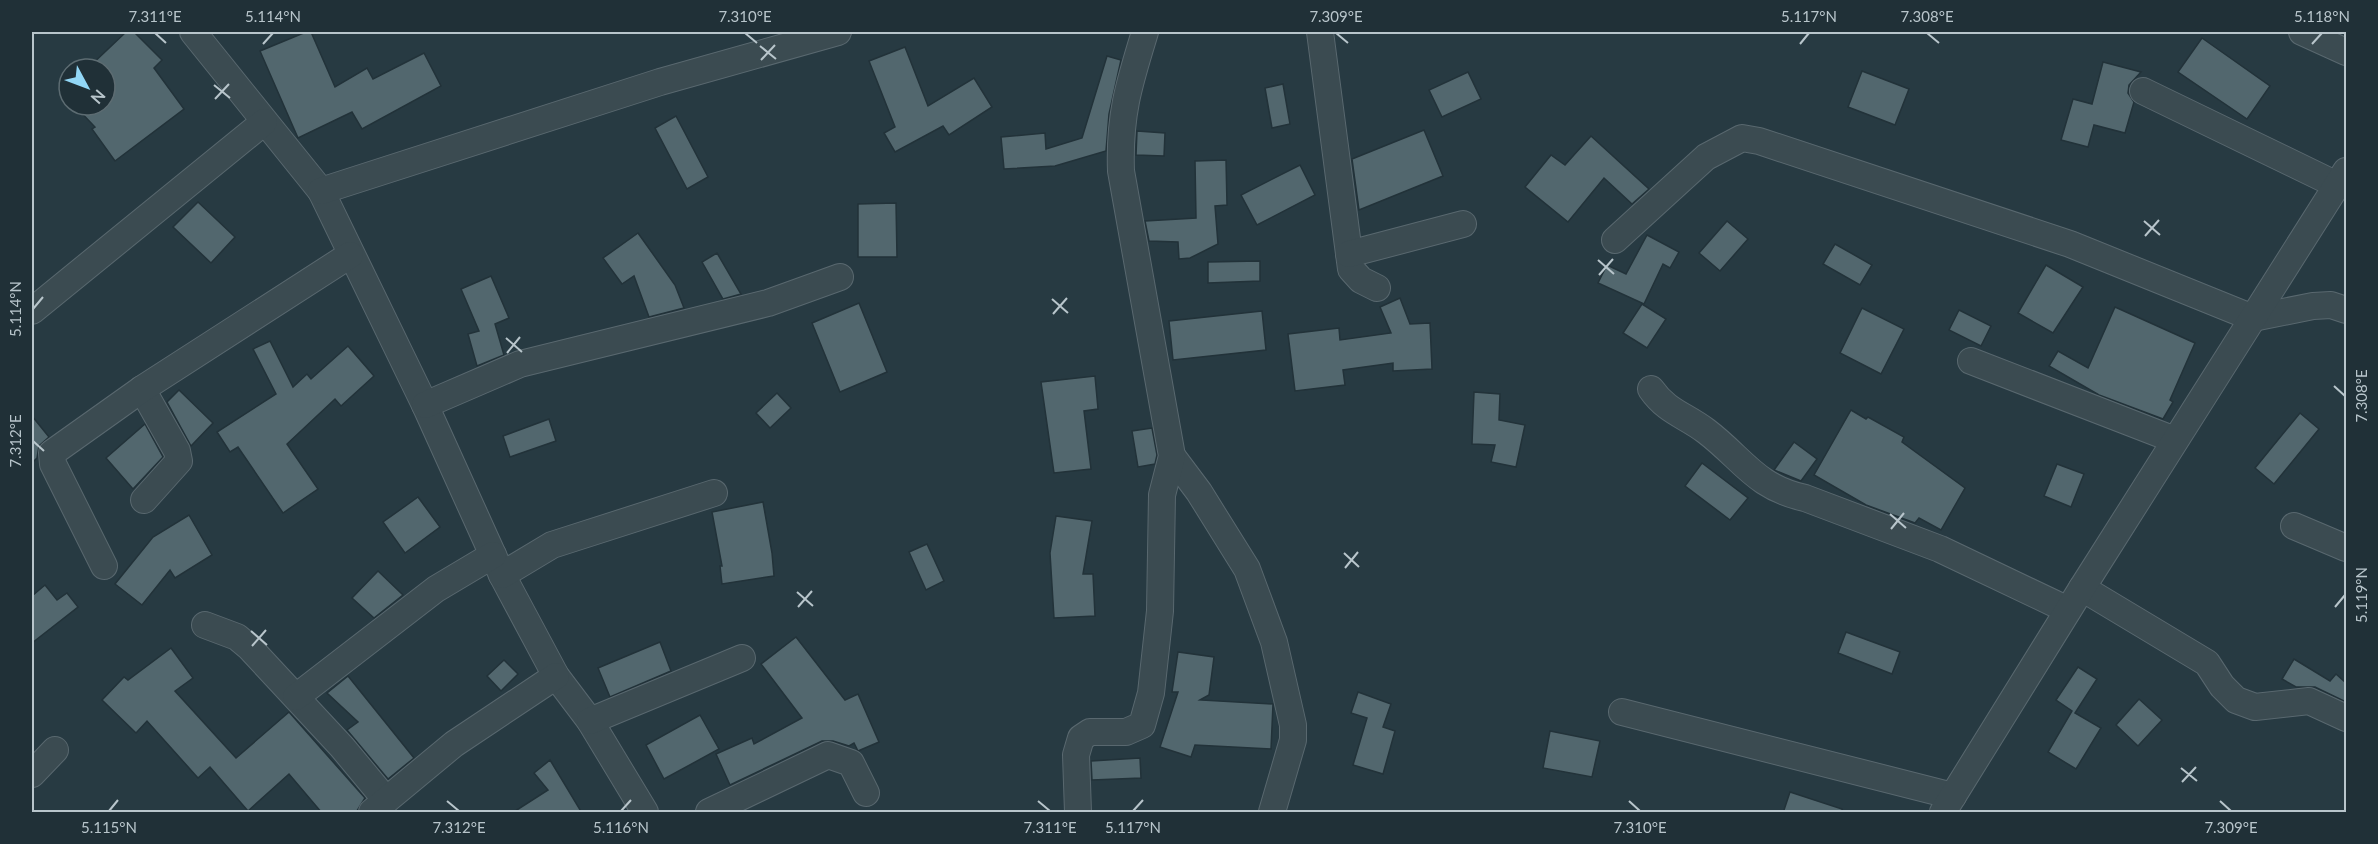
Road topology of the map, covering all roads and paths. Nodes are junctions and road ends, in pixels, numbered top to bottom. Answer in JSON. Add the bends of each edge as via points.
{"nodes":[{"id":1,"x":193,"y":32,"type":"edge"},
{"id":2,"x":838,"y":32,"type":"edge"},
{"id":3,"x":1145,"y":32,"type":"edge"},
{"id":4,"x":1320,"y":32,"type":"edge"},
{"id":5,"x":2302,"y":32,"type":"edge"},
{"id":6,"x":2346,"y":52,"type":"edge"},
{"id":7,"x":2143,"y":91,"type":"dead end"},
{"id":8,"x":264,"y":122,"type":"junction"},
{"id":9,"x":2342,"y":178,"type":"edge"},
{"id":10,"x":321,"y":191,"type":"junction"},
{"id":11,"x":1463,"y":224,"type":"dead end"},
{"id":12,"x":1615,"y":240,"type":"dead end"},
{"id":13,"x":1349,"y":254,"type":"junction"},
{"id":14,"x":350,"y":255,"type":"junction"},
{"id":15,"x":840,"y":277,"type":"dead end"},
{"id":16,"x":1377,"y":288,"type":"dead end"},
{"id":17,"x":2346,"y":310,"type":"edge"},
{"id":18,"x":32,"y":311,"type":"edge"},
{"id":19,"x":2253,"y":318,"type":"junction"},
{"id":20,"x":1971,"y":361,"type":"dead end"},
{"id":21,"x":1652,"y":388,"type":"dead end"},
{"id":22,"x":142,"y":389,"type":"junction"},
{"id":23,"x":425,"y":405,"type":"junction"},
{"id":24,"x":2175,"y":440,"type":"junction"},
{"id":25,"x":1172,"y":456,"type":"junction"},
{"id":26,"x":714,"y":493,"type":"dead end"},
{"id":27,"x":144,"y":500,"type":"dead end"},
{"id":28,"x":2294,"y":526,"type":"dead end"},
{"id":29,"x":2346,"y":548,"type":"edge"},
{"id":30,"x":497,"y":565,"type":"junction"},
{"id":31,"x":104,"y":566,"type":"dead end"},
{"id":32,"x":2075,"y":599,"type":"junction"},
{"id":33,"x":205,"y":625,"type":"dead end"},
{"id":34,"x":742,"y":658,"type":"dead end"},
{"id":35,"x":556,"y":676,"type":"junction"},
{"id":36,"x":296,"y":697,"type":"junction"},
{"id":37,"x":1622,"y":712,"type":"dead end"},
{"id":38,"x":2346,"y":718,"type":"edge"},
{"id":39,"x":590,"y":721,"type":"junction"},
{"id":40,"x":55,"y":750,"type":"dead end"},
{"id":41,"x":32,"y":774,"type":"edge"},
{"id":42,"x":866,"y":793,"type":"dead end"},
{"id":43,"x":1948,"y":804,"type":"edge"},
{"id":44,"x":379,"y":806,"type":"edge"},
{"id":45,"x":645,"y":813,"type":"edge"},
{"id":46,"x":709,"y":813,"type":"edge"},
{"id":47,"x":1078,"y":813,"type":"edge"},
{"id":48,"x":1272,"y":813,"type":"edge"}],
"edges":[{"from":1,"to":8,"type":"street"},
{"from":2,"to":10,"type":"street","via":[[660,82]]},
{"from":3,"to":25,"type":"street","via":[[1124,104],[1121,171]]},
{"from":4,"to":13,"type":"street"},
{"from":5,"to":6,"type":"street"},
{"from":7,"to":9,"type":"street"},
{"from":8,"to":10,"type":"street"},
{"from":8,"to":18,"type":"street"},
{"from":9,"to":19,"type":"street"},
{"from":10,"to":14,"type":"street"},
{"from":11,"to":13,"type":"street"},
{"from":12,"to":19,"type":"street","via":[[1706,158],[1742,138],[2070,244]]},
{"from":13,"to":16,"type":"street","via":[[1351,270]]},
{"from":14,"to":22,"type":"street"},
{"from":14,"to":23,"type":"street"},
{"from":15,"to":23,"type":"street","via":[[768,303],[520,364]]},
{"from":17,"to":19,"type":"street","via":[[2331,305],[2313,306]]},
{"from":19,"to":24,"type":"street"},
{"from":20,"to":24,"type":"street"},
{"from":21,"to":32,"type":"street","via":[[1661,403],[1708,432],[1760,481],[1783,493]]},
{"from":22,"to":27,"type":"street","via":[[177,451],[178,461]]},
{"from":22,"to":31,"type":"street","via":[[52,453],[52,464]]},
{"from":23,"to":30,"type":"street"},
{"from":24,"to":32,"type":"street"},
{"from":25,"to":47,"type":"street","via":[[1162,495],[1160,611],[1151,693],[1142,725],[1136,730],[1090,732],[1081,738],[1076,755]]},
{"from":25,"to":48,"type":"street","via":[[1247,569],[1274,642],[1293,740]]},
{"from":26,"to":30,"type":"street"},
{"from":28,"to":29,"type":"street"},
{"from":30,"to":35,"type":"street"},
{"from":30,"to":36,"type":"street","via":[[436,589]]},
{"from":32,"to":38,"type":"street","via":[[2207,663],[2236,700],[2255,707],[2309,701]]},
{"from":32,"to":43,"type":"street"},
{"from":33,"to":36,"type":"street","via":[[249,646]]},
{"from":34,"to":39,"type":"street"},
{"from":35,"to":39,"type":"street"},
{"from":35,"to":44,"type":"street","via":[[454,744]]},
{"from":36,"to":44,"type":"street"},
{"from":37,"to":43,"type":"street"},
{"from":39,"to":45,"type":"street"},
{"from":40,"to":41,"type":"street"},
{"from":42,"to":46,"type":"street","via":[[851,763],[828,755]]}]}
